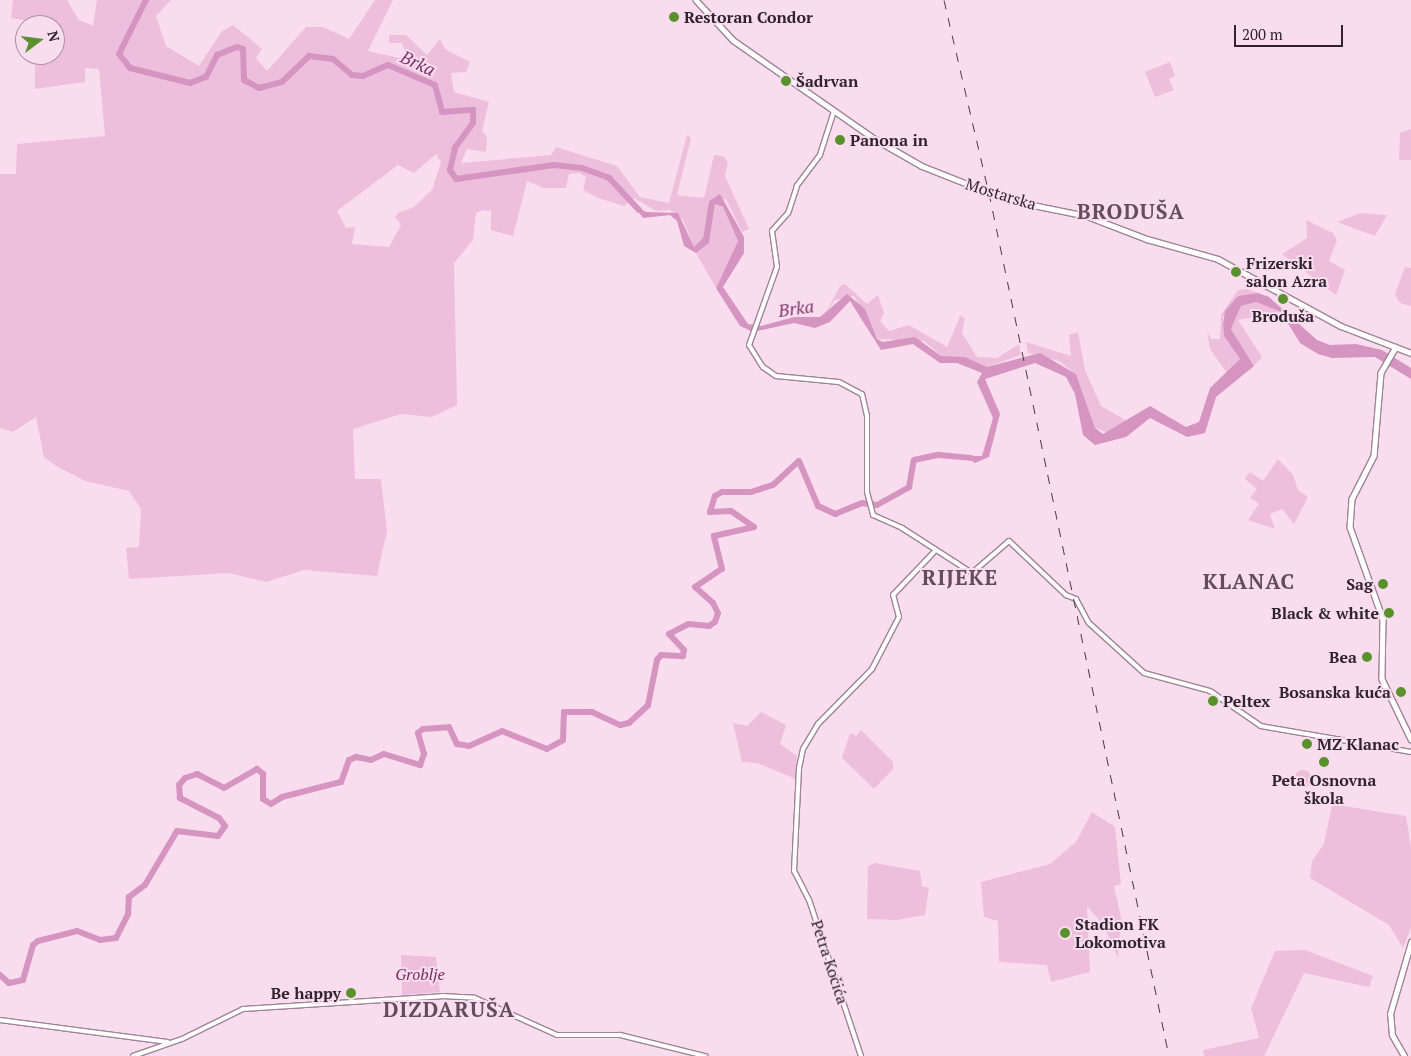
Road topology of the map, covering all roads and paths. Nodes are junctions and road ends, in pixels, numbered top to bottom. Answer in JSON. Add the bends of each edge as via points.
{"nodes":[{"id":1,"x":696,"y":0,"type":"edge"},
{"id":2,"x":834,"y":111,"type":"junction"},
{"id":3,"x":1396,"y":347,"type":"junction"},
{"id":4,"x":1411,"y":353,"type":"edge"},
{"id":5,"x":934,"y":552,"type":"junction"},
{"id":6,"x":1411,"y":739,"type":"edge"},
{"id":7,"x":1410,"y":752,"type":"edge"},
{"id":8,"x":1411,"y":942,"type":"edge"},
{"id":9,"x":1,"y":1020,"type":"edge"},
{"id":10,"x":168,"y":1042,"type":"junction"},
{"id":11,"x":133,"y":1056,"type":"edge"},
{"id":12,"x":705,"y":1056,"type":"edge"},
{"id":13,"x":861,"y":1056,"type":"edge"},
{"id":14,"x":1404,"y":1056,"type":"edge"}],
"edges":[{"from":1,"to":2,"type":"main road","name":"Mostarska","via":[[733,40]]},
{"from":2,"to":3,"type":"main road","name":"Mostarska","via":[[880,143],[942,175],[1008,200],[1087,216],[1147,239],[1218,259],[1316,314]]},
{"from":2,"to":5,"type":"street","via":[[820,154],[796,186],[788,213],[772,231],[777,266],[754,321],[750,348],[772,374],[839,382],[862,394],[866,406],[872,513],[910,532]]},
{"from":3,"to":4,"type":"main road","name":"Mostarska"},
{"from":3,"to":6,"type":"main road","via":[[1384,368],[1375,452],[1352,499],[1350,527],[1383,619],[1382,680]]},
{"from":5,"to":7,"type":"street","via":[[974,572],[1006,540],[1066,595],[1076,599],[1089,623],[1144,673],[1210,691],[1261,726]]},
{"from":5,"to":13,"type":"street","name":"Petra Kočića","via":[[893,595],[899,617],[872,669],[826,714],[803,749],[794,871],[811,906]]},
{"from":8,"to":14,"type":"main road","via":[[1390,1014],[1392,1035]]},
{"from":9,"to":10,"type":"street"},
{"from":10,"to":11,"type":"street"},
{"from":10,"to":12,"type":"street","via":[[243,1009],[456,996],[485,1002],[557,1035],[619,1035]]}]}
